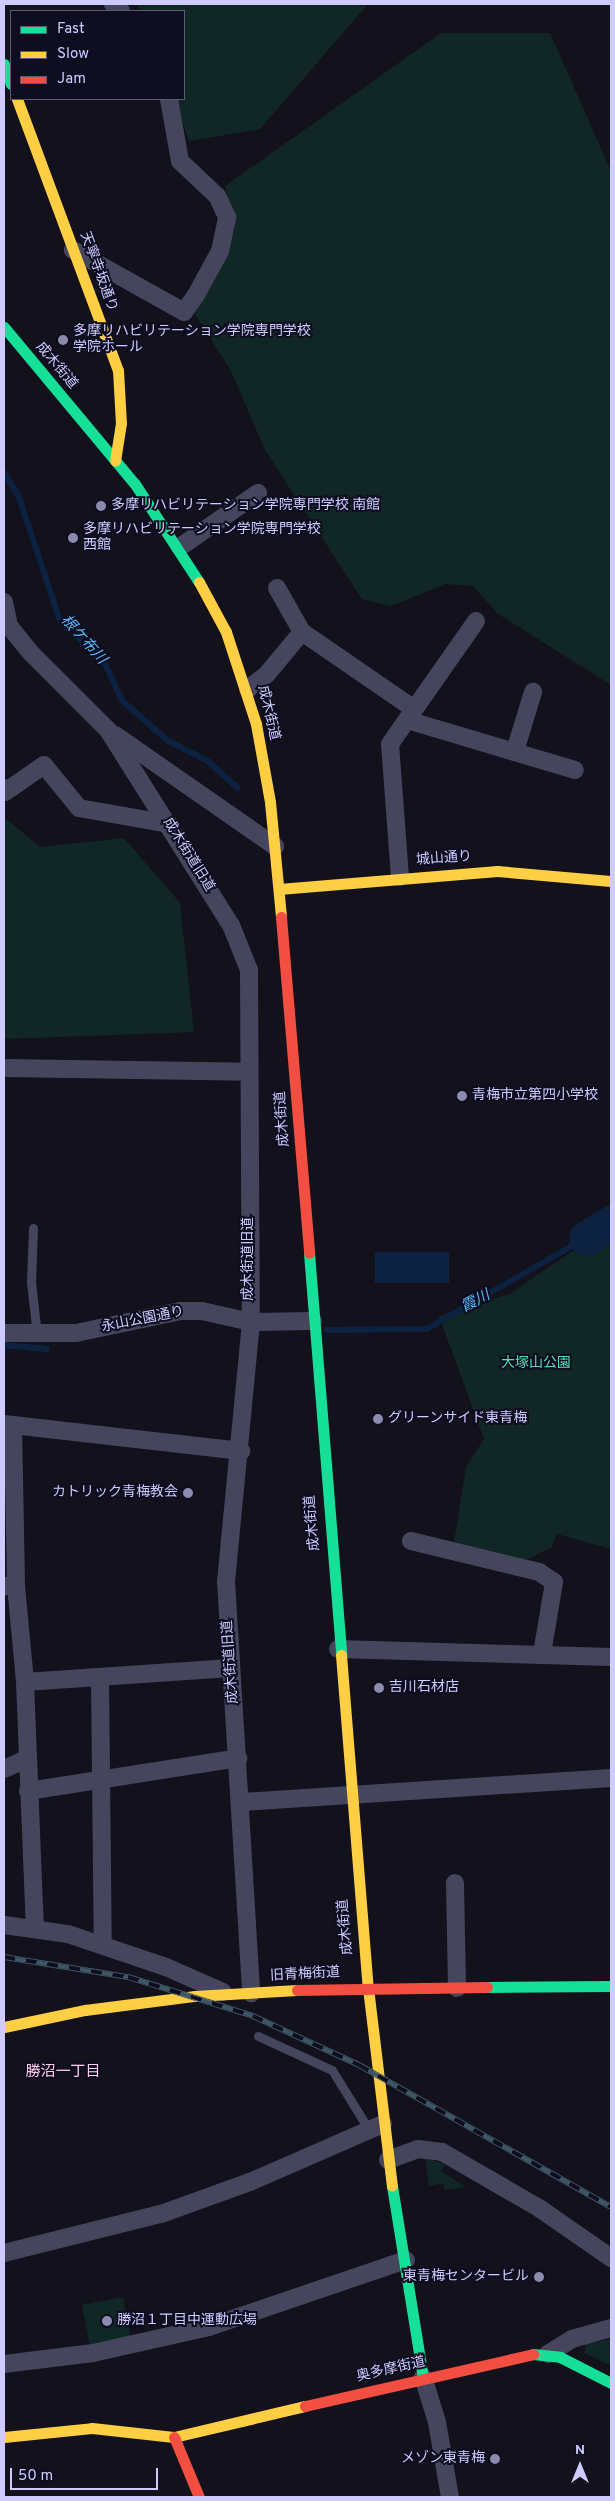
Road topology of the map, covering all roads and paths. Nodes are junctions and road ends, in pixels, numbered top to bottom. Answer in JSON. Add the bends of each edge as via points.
{"nodes":[{"id":1,"x":4,"y":64,"type":"edge"},
{"id":2,"x":10,"y":81,"type":"edge"},
{"id":3,"x":17,"y":100,"type":"edge"},
{"id":4,"x":170,"y":100,"type":"edge"},
{"id":5,"x":74,"y":250,"type":"junction"},
{"id":6,"x":4,"y":327,"type":"edge"},
{"id":7,"x":115,"y":461,"type":"junction"},
{"id":8,"x":258,"y":493,"type":"dead end"},
{"id":9,"x":180,"y":547,"type":"junction"},
{"id":10,"x":277,"y":588,"type":"dead end"},
{"id":11,"x":4,"y":602,"type":"edge"},
{"id":12,"x":476,"y":621,"type":"dead end"},
{"id":13,"x":302,"y":632,"type":"junction"},
{"id":14,"x":248,"y":689,"type":"junction"},
{"id":15,"x":533,"y":692,"type":"dead end"},
{"id":16,"x":410,"y":715,"type":"junction"},
{"id":17,"x":108,"y":730,"type":"junction"},
{"id":18,"x":515,"y":751,"type":"junction"},
{"id":19,"x":575,"y":770,"type":"dead end"},
{"id":20,"x":4,"y":788,"type":"edge"},
{"id":21,"x":169,"y":824,"type":"junction"},
{"id":22,"x":275,"y":846,"type":"junction"},
{"id":23,"x":400,"y":877,"type":"junction"},
{"id":24,"x":611,"y":881,"type":"edge"},
{"id":25,"x":279,"y":889,"type":"junction"},
{"id":26,"x":4,"y":1068,"type":"edge"},
{"id":27,"x":249,"y":1072,"type":"junction"},
{"id":28,"x":33,"y":1228,"type":"dead end"},
{"id":29,"x":312,"y":1321,"type":"junction"},
{"id":30,"x":251,"y":1322,"type":"junction"},
{"id":31,"x":4,"y":1333,"type":"edge"},
{"id":32,"x":37,"y":1336,"type":"junction"},
{"id":33,"x":8,"y":1428,"type":"edge"},
{"id":34,"x":240,"y":1451,"type":"junction"},
{"id":35,"x":10,"y":1529,"type":"edge"},
{"id":36,"x":411,"y":1540,"type":"dead end"},
{"id":37,"x":10,"y":1586,"type":"edge"},
{"id":38,"x":338,"y":1649,"type":"junction"},
{"id":39,"x":542,"y":1654,"type":"junction"},
{"id":40,"x":611,"y":1657,"type":"edge"},
{"id":41,"x":231,"y":1668,"type":"junction"},
{"id":42,"x":100,"y":1679,"type":"junction"},
{"id":43,"x":25,"y":1682,"type":"junction"},
{"id":44,"x":238,"y":1758,"type":"junction"},
{"id":45,"x":26,"y":1759,"type":"junction"},
{"id":46,"x":4,"y":1769,"type":"edge"},
{"id":47,"x":611,"y":1778,"type":"edge"},
{"id":48,"x":101,"y":1780,"type":"junction"},
{"id":49,"x":28,"y":1792,"type":"junction"},
{"id":50,"x":351,"y":1795,"type":"junction"},
{"id":51,"x":240,"y":1802,"type":"junction"},
{"id":52,"x":455,"y":1883,"type":"dead end"},
{"id":53,"x":4,"y":1925,"type":"edge"},
{"id":54,"x":35,"y":1927,"type":"junction"},
{"id":55,"x":103,"y":1945,"type":"junction"},
{"id":56,"x":611,"y":1986,"type":"edge"},
{"id":57,"x":368,"y":1988,"type":"junction"},
{"id":58,"x":458,"y":1988,"type":"junction"},
{"id":59,"x":251,"y":1993,"type":"junction"},
{"id":60,"x":226,"y":1994,"type":"junction"},
{"id":61,"x":4,"y":2027,"type":"edge"},
{"id":62,"x":258,"y":2036,"type":"dead end"},
{"id":63,"x":376,"y":2127,"type":"junction"},
{"id":64,"x":388,"y":2160,"type":"junction"},
{"id":65,"x":4,"y":2253,"type":"edge"},
{"id":66,"x":611,"y":2258,"type":"edge"},
{"id":67,"x":406,"y":2260,"type":"junction"},
{"id":68,"x":611,"y":2328,"type":"edge"},
{"id":69,"x":548,"y":2354,"type":"junction"},
{"id":70,"x":4,"y":2364,"type":"edge"},
{"id":71,"x":423,"y":2377,"type":"junction"},
{"id":72,"x":611,"y":2383,"type":"edge"},
{"id":73,"x":4,"y":2437,"type":"edge"},
{"id":74,"x":174,"y":2438,"type":"junction"},
{"id":75,"x":199,"y":2497,"type":"edge"},
{"id":76,"x":450,"y":2497,"type":"edge"}],
"edges":[{"from":1,"to":2,"type":"main road"},
{"from":3,"to":5,"type":"main road","name":"天寧寺坂通り"},
{"from":4,"to":5,"type":"street","via":[[180,162],[217,196],[227,217],[220,251],[196,295],[184,312]]},
{"from":5,"to":7,"type":"main road","name":"天寧寺坂通り","via":[[118,370],[121,416]]},
{"from":6,"to":7,"type":"main road","name":"成木街道"},
{"from":7,"to":9,"type":"main road","name":"成木街道"},
{"from":8,"to":9,"type":"street"},
{"from":9,"to":14,"type":"main road","name":"成木街道","via":[[212,600]]},
{"from":10,"to":13,"type":"street"},
{"from":11,"to":17,"type":"street","name":"成木街道旧道","via":[[10,626],[30,654]]},
{"from":12,"to":16,"type":"street"},
{"from":13,"to":14,"type":"street","via":[[268,674]]},
{"from":13,"to":16,"type":"street"},
{"from":14,"to":22,"type":"main road","name":"成木街道","via":[[264,763]]},
{"from":15,"to":18,"type":"street"},
{"from":16,"to":18,"type":"street"},
{"from":16,"to":23,"type":"street","via":[[390,744]]},
{"from":17,"to":21,"type":"street","name":"成木街道旧道"},
{"from":17,"to":22,"type":"street"},
{"from":18,"to":19,"type":"street"},
{"from":20,"to":21,"type":"street","via":[[6,792],[44,765],[79,808]]},
{"from":21,"to":27,"type":"street","name":"成木街道旧道","via":[[231,925],[248,970]]},
{"from":22,"to":25,"type":"main road","name":"成木街道"},
{"from":23,"to":24,"type":"main road","name":"城山通り","via":[[498,871]]},
{"from":23,"to":25,"type":"main road","name":"城山通り"},
{"from":25,"to":29,"type":"main road","name":"成木街道"},
{"from":26,"to":27,"type":"street"},
{"from":27,"to":30,"type":"street","name":"成木街道旧道"},
{"from":28,"to":32,"type":"lane","via":[[31,1282]]},
{"from":29,"to":30,"type":"street","name":"永山公園通り"},
{"from":29,"to":38,"type":"main road","name":"成木街道"},
{"from":30,"to":32,"type":"street","name":"永山公園通り","via":[[202,1311],[180,1311],[76,1334]]},
{"from":30,"to":34,"type":"street","name":"成木街道旧道"},
{"from":31,"to":32,"type":"street","name":"永山公園通り"},
{"from":33,"to":34,"type":"street"},
{"from":33,"to":35,"type":"street"},
{"from":34,"to":41,"type":"street","name":"成木街道旧道","via":[[226,1581]]},
{"from":35,"to":37,"type":"street"},
{"from":36,"to":39,"type":"street","via":[[539,1572],[554,1582]]},
{"from":37,"to":43,"type":"street"},
{"from":38,"to":39,"type":"street"},
{"from":38,"to":50,"type":"main road","name":"成木街道"},
{"from":39,"to":40,"type":"street"},
{"from":41,"to":42,"type":"street"},
{"from":41,"to":44,"type":"street","name":"成木街道旧道"},
{"from":42,"to":43,"type":"street"},
{"from":42,"to":48,"type":"street"},
{"from":43,"to":45,"type":"street"},
{"from":44,"to":48,"type":"street"},
{"from":44,"to":51,"type":"street","name":"成木街道旧道"},
{"from":45,"to":46,"type":"street"},
{"from":45,"to":49,"type":"street"},
{"from":47,"to":50,"type":"street"},
{"from":48,"to":49,"type":"street"},
{"from":48,"to":55,"type":"street"},
{"from":49,"to":54,"type":"street"},
{"from":50,"to":51,"type":"street"},
{"from":50,"to":57,"type":"main road","name":"成木街道"},
{"from":51,"to":59,"type":"street","name":"成木街道旧道"},
{"from":52,"to":58,"type":"street"},
{"from":53,"to":54,"type":"street"},
{"from":54,"to":55,"type":"street"},
{"from":55,"to":60,"type":"street"},
{"from":56,"to":58,"type":"main road","name":"旧青梅街道"},
{"from":57,"to":58,"type":"main road","name":"旧青梅街道"},
{"from":57,"to":59,"type":"main road","name":"旧青梅街道"},
{"from":57,"to":63,"type":"main road","name":"成木街道"},
{"from":59,"to":60,"type":"main road","name":"旧青梅街道"},
{"from":60,"to":61,"type":"main road","name":"旧青梅街道","via":[[85,2010]]},
{"from":62,"to":63,"type":"lane","via":[[332,2070]]},
{"from":63,"to":64,"type":"main road","name":"成木街道"},
{"from":63,"to":65,"type":"street","via":[[250,2182],[161,2214]]},
{"from":64,"to":66,"type":"street","via":[[418,2149],[442,2152],[539,2208]]},
{"from":64,"to":67,"type":"main road","name":"成木街道"},
{"from":67,"to":70,"type":"street","via":[[209,2327],[93,2353]]},
{"from":67,"to":71,"type":"main road","name":"成木街道"},
{"from":68,"to":69,"type":"street","via":[[572,2339]]},
{"from":69,"to":71,"type":"main road","name":"奥多摩街道","via":[[526,2353]]},
{"from":69,"to":72,"type":"main road","name":"奥多摩街道"},
{"from":71,"to":74,"type":"main road","name":"奥多摩街道"},
{"from":71,"to":76,"type":"street","via":[[437,2422]]},
{"from":73,"to":74,"type":"main road","name":"奥多摩街道","via":[[92,2428]]},
{"from":74,"to":75,"type":"main road"}]}
